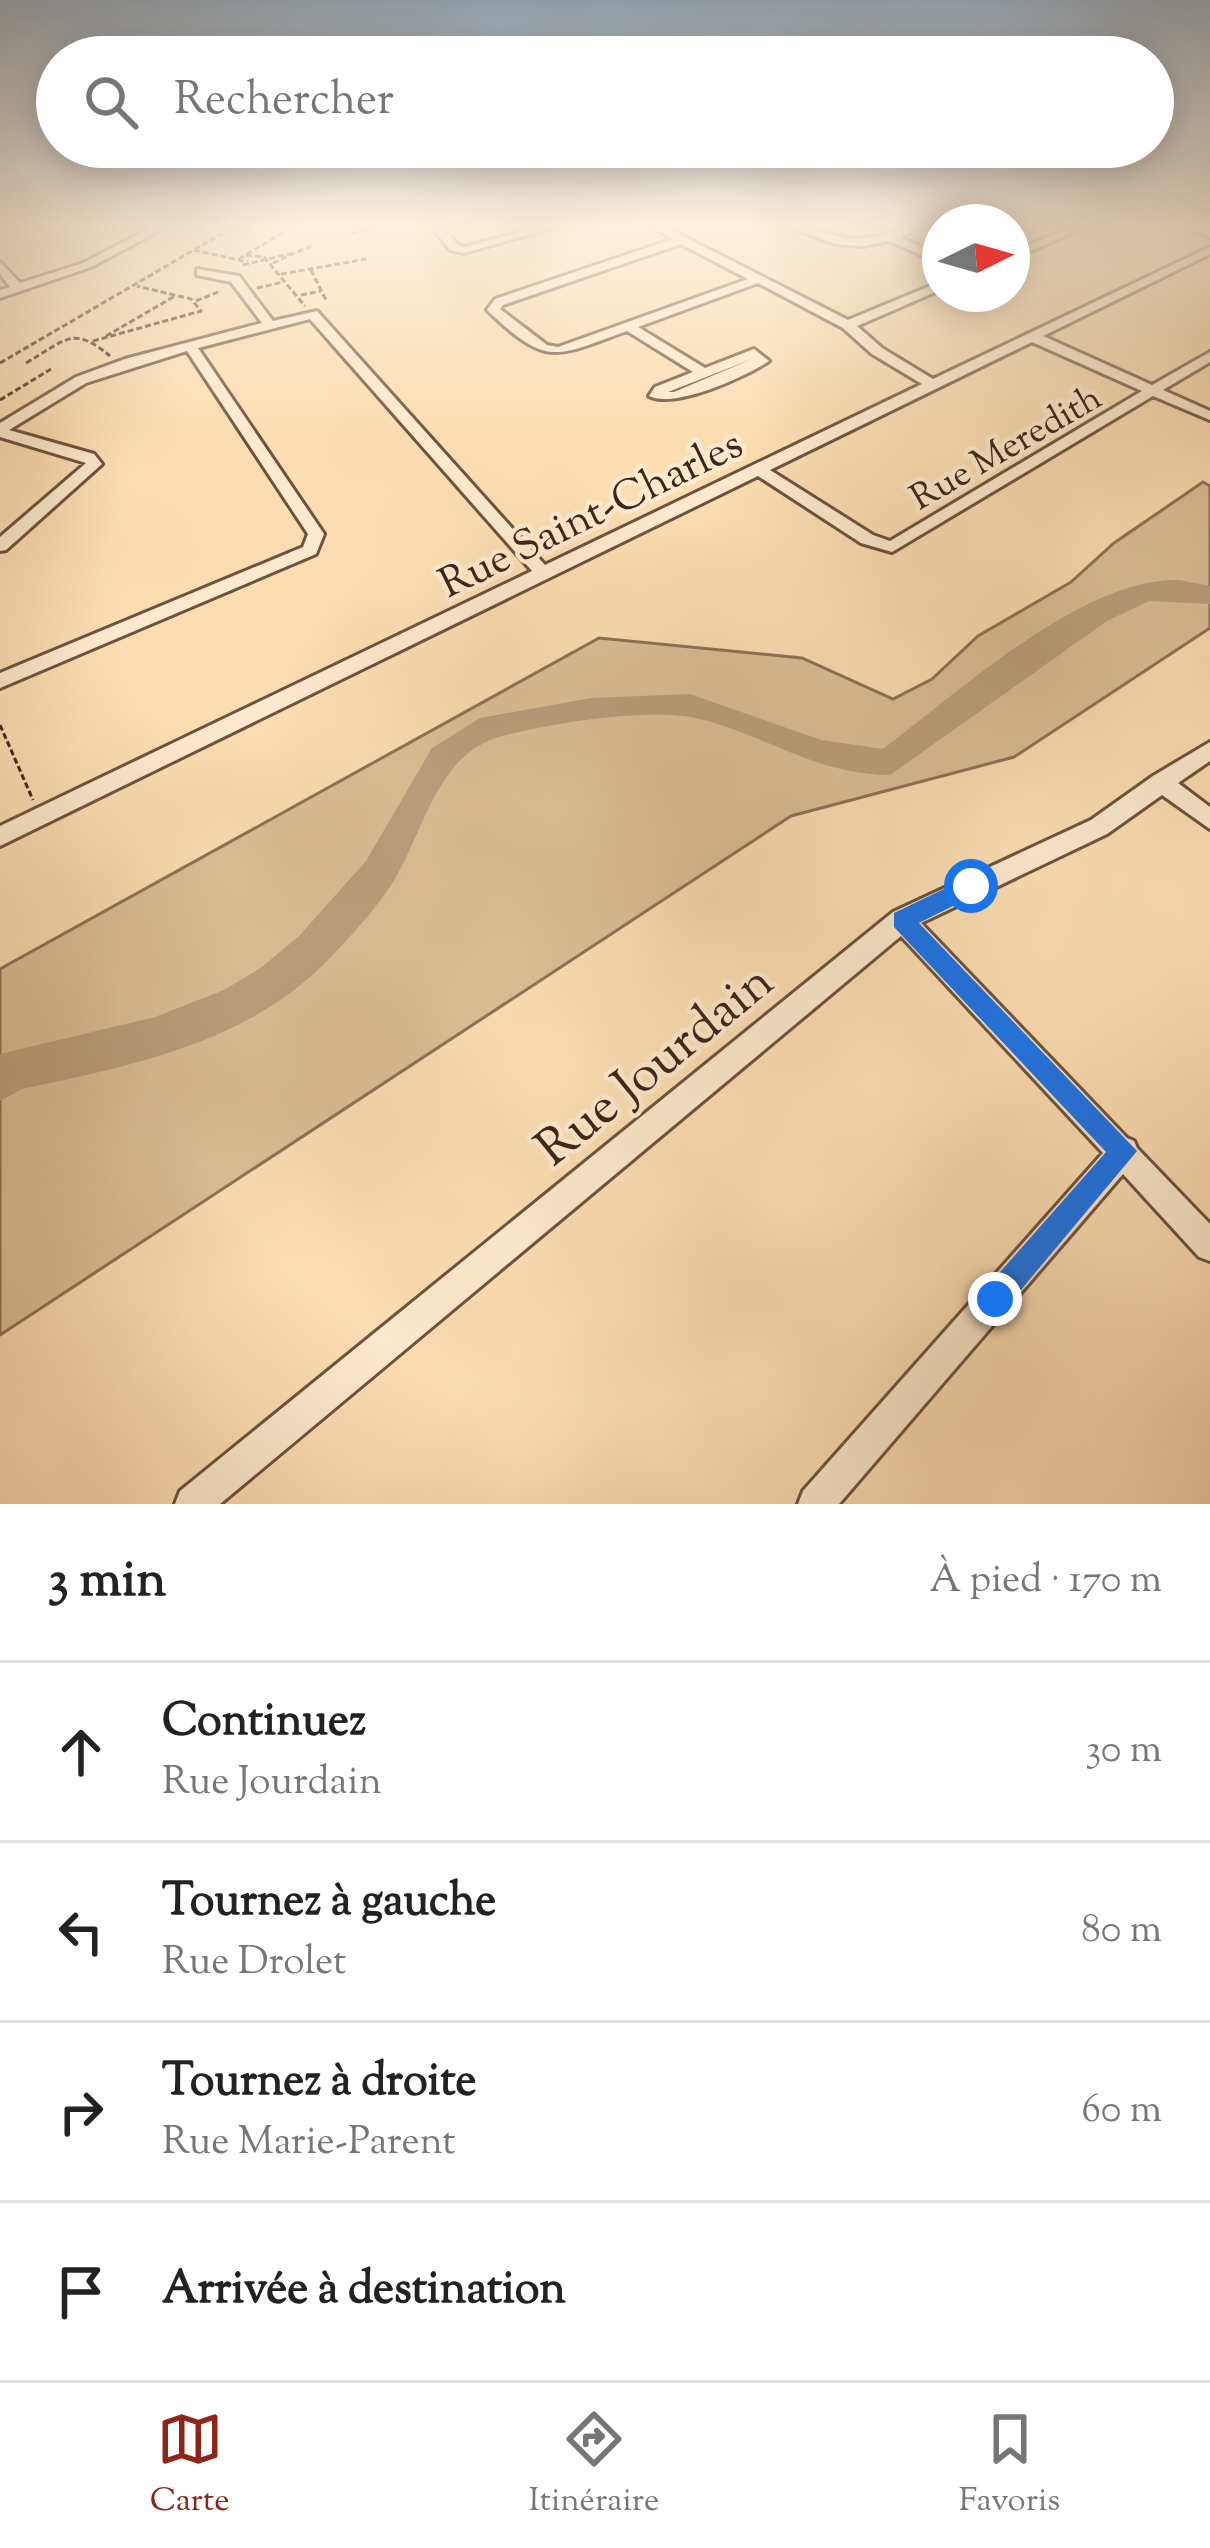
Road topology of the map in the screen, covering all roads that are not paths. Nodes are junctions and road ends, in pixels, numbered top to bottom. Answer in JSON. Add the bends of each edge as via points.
{"nodes":[{"id":1,"x":248,"y":296,"type":"edge"},
{"id":2,"x":516,"y":296,"type":"edge"},
{"id":3,"x":711,"y":296,"type":"edge"},
{"id":4,"x":789,"y":296,"type":"edge"},
{"id":5,"x":916,"y":296,"type":"edge"},
{"id":6,"x":1116,"y":296,"type":"edge"},
{"id":7,"x":270,"y":325,"type":"junction"},
{"id":8,"x":848,"y":325,"type":"junction"},
{"id":9,"x":628,"y":326,"type":"junction"},
{"id":10,"x":1033,"y":337,"type":"junction"},
{"id":11,"x":190,"y":346,"type":"junction"},
{"id":12,"x":1210,"y":356,"type":"edge"},
{"id":13,"x":702,"y":372,"type":"junction"},
{"id":14,"x":933,"y":385,"type":"junction"},
{"id":15,"x":1156,"y":392,"type":"junction"},
{"id":16,"x":1210,"y":416,"type":"edge"},
{"id":17,"x":0,"y":431,"type":"edge"},
{"id":18,"x":760,"y":470,"type":"junction"},
{"id":19,"x":0,"y":546,"type":"edge"},
{"id":20,"x":544,"y":574,"type":"junction"},
{"id":21,"x":0,"y":681,"type":"edge"},
{"id":22,"x":1210,"y":750,"type":"edge"},
{"id":23,"x":1161,"y":782,"type":"junction"},
{"id":24,"x":1210,"y":820,"type":"edge"},
{"id":25,"x":0,"y":837,"type":"edge"},
{"id":26,"x":902,"y":920,"type":"junction"},
{"id":27,"x":1124,"y":1151,"type":"junction"},
{"id":28,"x":1210,"y":1246,"type":"edge"},
{"id":29,"x":193,"y":1504,"type":"edge"},
{"id":30,"x":816,"y":1504,"type":"edge"}],
"edges":[{"from":1,"to":7,"type":"street"},
{"from":2,"to":9,"type":"street","via":[[493,310],[543,348],[559,351]]},
{"from":3,"to":9,"type":"street"},
{"from":4,"to":8,"type":"street"},
{"from":5,"to":8,"type":"street"},
{"from":6,"to":10,"type":"street","name":"Rue Saint-Charles"},
{"from":7,"to":11,"type":"street"},
{"from":7,"to":20,"type":"street","via":[[313,314]]},
{"from":8,"to":14,"type":"street"},
{"from":9,"to":13,"type":"street"},
{"from":10,"to":14,"type":"street","name":"Rue Saint-Charles"},
{"from":10,"to":15,"type":"street"},
{"from":11,"to":17,"type":"street","via":[[81,380]]},
{"from":11,"to":21,"type":"street","via":[[316,534],[310,550]]},
{"from":12,"to":15,"type":"street"},
{"from":13,"to":13,"type":"street","via":[[656,397],[676,397],[763,358],[749,353]]},
{"from":14,"to":18,"type":"street","name":"Rue Saint-Charles"},
{"from":15,"to":16,"type":"street"},
{"from":15,"to":18,"type":"street","name":"Rue Meredith","via":[[892,547]]},
{"from":17,"to":19,"type":"street","via":[[94,464]]},
{"from":18,"to":20,"type":"street","name":"Rue Saint-Charles"},
{"from":20,"to":25,"type":"street","name":"Rue Saint-Charles"},
{"from":22,"to":23,"type":"street","name":"Rue Jourdain"},
{"from":23,"to":24,"type":"street"},
{"from":23,"to":26,"type":"street","name":"Rue Jourdain","via":[[1099,827]]},
{"from":26,"to":27,"type":"street"},
{"from":26,"to":29,"type":"street","name":"Rue Jourdain"},
{"from":27,"to":28,"type":"street"},
{"from":27,"to":30,"type":"street"}]}
